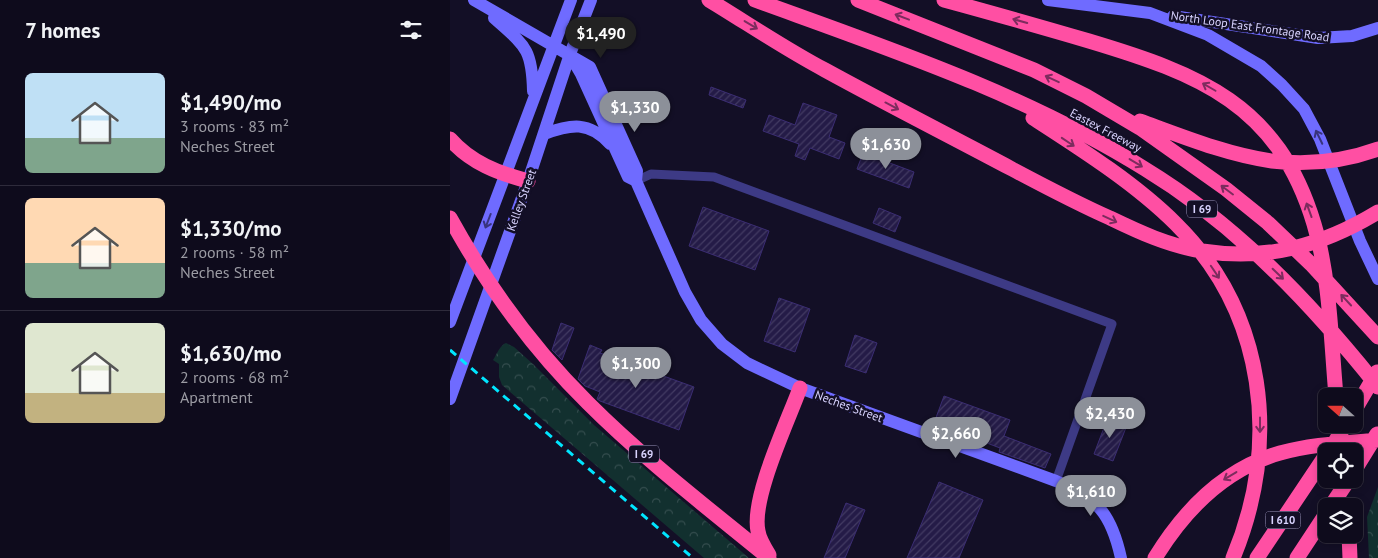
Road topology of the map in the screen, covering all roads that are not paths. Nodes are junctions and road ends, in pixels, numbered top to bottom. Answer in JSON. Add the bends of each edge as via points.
{"nodes":[{"id":1,"x":474,"y":0,"type":"edge"},
{"id":2,"x":709,"y":0,"type":"edge"},
{"id":3,"x":755,"y":0,"type":"edge"},
{"id":4,"x":858,"y":0,"type":"edge"},
{"id":5,"x":944,"y":0,"type":"edge"},
{"id":6,"x":1048,"y":0,"type":"edge"},
{"id":7,"x":571,"y":1,"type":"edge"},
{"id":8,"x":589,"y":5,"type":"edge"},
{"id":9,"x":1150,"y":13,"type":"junction"},
{"id":10,"x":1378,"y":28,"type":"edge"},
{"id":11,"x":553,"y":46,"type":"junction"},
{"id":12,"x":570,"y":54,"type":"junction"},
{"id":13,"x":983,"y":86,"type":"junction"},
{"id":14,"x":534,"y":98,"type":"junction"},
{"id":15,"x":1111,"y":109,"type":"junction"},
{"id":16,"x":544,"y":134,"type":"junction"},
{"id":17,"x":450,"y":139,"type":"edge"},
{"id":18,"x":614,"y":148,"type":"junction"},
{"id":19,"x":1373,"y":151,"type":"edge"},
{"id":20,"x":505,"y":175,"type":"junction"},
{"id":21,"x":528,"y":181,"type":"junction"},
{"id":22,"x":636,"y":181,"type":"junction"},
{"id":23,"x":1378,"y":212,"type":"edge"},
{"id":24,"x":450,"y":218,"type":"edge"},
{"id":25,"x":1378,"y":279,"type":"edge"},
{"id":26,"x":450,"y":322,"type":"edge"},
{"id":27,"x":1378,"y":337,"type":"edge"},
{"id":28,"x":1378,"y":370,"type":"edge"},
{"id":29,"x":1378,"y":386,"type":"edge"},
{"id":30,"x":800,"y":388,"type":"junction"},
{"id":31,"x":1335,"y":388,"type":"edge"},
{"id":32,"x":1363,"y":396,"type":"edge"},
{"id":33,"x":450,"y":399,"type":"edge"},
{"id":34,"x":1378,"y":431,"type":"edge"},
{"id":35,"x":1378,"y":440,"type":"edge"},
{"id":36,"x":1363,"y":456,"type":"edge"},
{"id":37,"x":1318,"y":468,"type":"edge"},
{"id":38,"x":1056,"y":480,"type":"junction"},
{"id":39,"x":1318,"y":530,"type":"edge"},
{"id":40,"x":1349,"y":543,"type":"edge"},
{"id":41,"x":770,"y":558,"type":"edge"},
{"id":42,"x":1121,"y":558,"type":"edge"},
{"id":43,"x":1155,"y":558,"type":"edge"},
{"id":44,"x":1233,"y":558,"type":"edge"},
{"id":45,"x":1257,"y":558,"type":"edge"},
{"id":46,"x":1298,"y":558,"type":"edge"},
{"id":47,"x":1350,"y":558,"type":"edge"}],
"edges":[{"from":1,"to":11,"type":"main road"},
{"from":1,"to":14,"type":"main road","via":[[527,50]]},
{"from":2,"to":23,"type":"highway","one_way":true,"via":[[824,70],[1066,198],[1168,243],[1234,254],[1270,252],[1305,246],[1342,232]]},
{"from":3,"to":13,"type":"highway","name":"Eastex Freeway","number":"I 69"},
{"from":15,"to":4,"type":"highway","name":"Eastex Freeway","number":"I 69","one_way":true,"via":[[1010,60]]},
{"from":31,"to":5,"type":"highway","one_way":true,"via":[[1320,244],[1302,192],[1288,164],[1255,120],[1202,83],[1154,62]]},
{"from":6,"to":9,"type":"main road"},
{"from":7,"to":11,"type":"main road","name":"Kelley Street"},
{"from":8,"to":12,"type":"main road","name":"Kelley Street"},
{"from":9,"to":10,"type":"main road","name":"North Loop East Frontage Road","via":[[1318,38],[1352,36]]},
{"from":25,"to":9,"type":"main road","one_way":true,"via":[[1320,139],[1304,109],[1268,72],[1234,49],[1208,35]]},
{"from":11,"to":12,"type":"main road"},
{"from":11,"to":14,"type":"main road","name":"Kelley Street"},
{"from":12,"to":16,"type":"main road","name":"Kelley Street"},
{"from":12,"to":18,"type":"main road","name":"Neches Street"},
{"from":12,"to":22,"type":"main road","name":"Neches Street","via":[[590,67],[637,171]]},
{"from":13,"to":29,"type":"highway","name":"Eastex Freeway","number":"I 69","one_way":true,"via":[[1124,156],[1200,207],[1287,282],[1328,325]]},
{"from":13,"to":44,"type":"highway","one_way":true,"via":[[1089,156],[1158,208],[1196,246],[1230,296],[1249,346],[1260,417],[1255,480]]},
{"from":14,"to":20,"type":"main road","name":"Kelley Street"},
{"from":15,"to":19,"type":"highway","via":[[1238,153],[1272,161],[1333,160]]},
{"from":27,"to":15,"type":"highway","name":"Eastex Freeway","number":"I 69","one_way":true,"via":[[1311,264],[1247,205]]},
{"from":16,"to":18,"type":"main road","via":[[561,128],[583,127],[595,131]]},
{"from":16,"to":21,"type":"main road","name":"Kelley Street"},
{"from":17,"to":20,"type":"highway","via":[[472,158]]},
{"from":18,"to":22,"type":"main road","name":"Neches Street","via":[[628,177]]},
{"from":20,"to":21,"type":"highway"},
{"from":20,"to":26,"type":"main road","name":"Kelley Street","one_way":true},
{"from":21,"to":33,"type":"main road","name":"Kelley Street"},
{"from":22,"to":30,"type":"main road","name":"Neches Street","via":[[685,292],[701,320],[722,344],[747,363]]},
{"from":22,"to":38,"type":"street","via":[[651,174],[714,177],[1112,324]]},
{"from":24,"to":41,"type":"highway","number":"I 69","via":[[467,249],[530,339],[594,409]]},
{"from":28,"to":32,"type":"highway"},
{"from":30,"to":38,"type":"main road","name":"Neches Street"},
{"from":30,"to":41,"type":"highway","via":[[759,504],[758,530]]},
{"from":34,"to":36,"type":"highway"},
{"from":35,"to":43,"type":"highway","one_way":true,"via":[[1290,450],[1244,468],[1199,500]]},
{"from":37,"to":45,"type":"highway","number":"I 610"},
{"from":38,"to":42,"type":"main road","name":"Neches Street","via":[[1101,508],[1112,526]]},
{"from":39,"to":46,"type":"highway","number":"I 610"},
{"from":40,"to":47,"type":"highway"}]}
